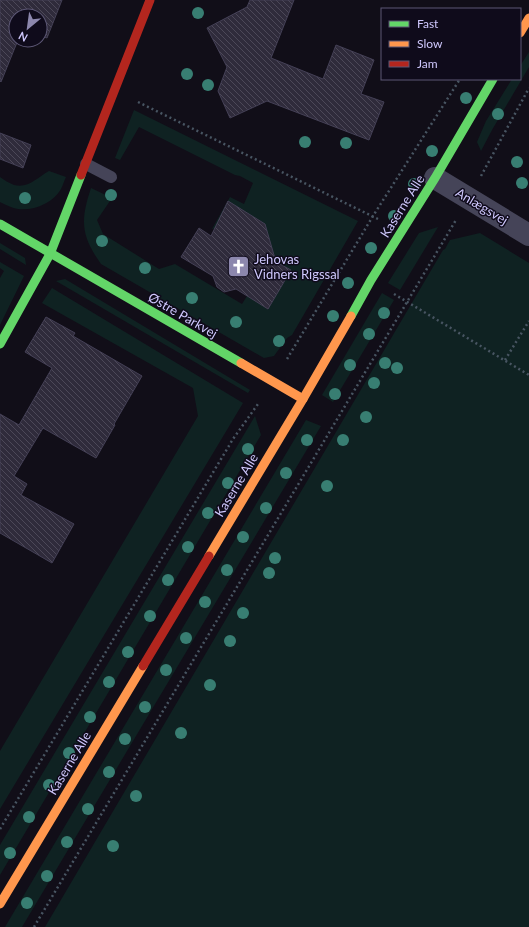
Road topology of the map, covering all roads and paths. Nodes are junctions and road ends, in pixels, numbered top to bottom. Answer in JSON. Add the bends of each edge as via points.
{"nodes":[{"id":1,"x":150,"y":0,"type":"edge"},
{"id":2,"x":529,"y":18,"type":"edge"},
{"id":3,"x":521,"y":31,"type":"edge"},
{"id":4,"x":459,"y":80,"type":"edge"},
{"id":5,"x":492,"y":80,"type":"edge"},
{"id":6,"x":529,"y":88,"type":"edge"},
{"id":7,"x":114,"y":91,"type":"junction"},
{"id":8,"x":86,"y":164,"type":"junction"},
{"id":9,"x":111,"y":177,"type":"dead end"},
{"id":10,"x":434,"y":178,"type":"junction"},
{"id":11,"x":469,"y":199,"type":"junction"},
{"id":12,"x":373,"y":216,"type":"junction"},
{"id":13,"x":0,"y":224,"type":"edge"},
{"id":14,"x":401,"y":231,"type":"junction"},
{"id":15,"x":529,"y":235,"type":"edge"},
{"id":16,"x":50,"y":254,"type":"junction"},
{"id":17,"x":344,"y":265,"type":"junction"},
{"id":18,"x":371,"y":280,"type":"junction"},
{"id":19,"x":407,"y":301,"type":"junction"},
{"id":20,"x":529,"y":321,"type":"edge"},
{"id":21,"x":0,"y":344,"type":"edge"},
{"id":22,"x":505,"y":360,"type":"junction"},
{"id":23,"x":529,"y":375,"type":"edge"},
{"id":24,"x":273,"y":382,"type":"junction"},
{"id":25,"x":303,"y":399,"type":"junction"},
{"id":26,"x":0,"y":829,"type":"edge"},
{"id":27,"x":0,"y":904,"type":"edge"},
{"id":28,"x":34,"y":927,"type":"edge"}],
"edges":[{"from":1,"to":7,"type":"street"},
{"from":2,"to":3,"type":"street"},
{"from":4,"to":12,"type":"path"},
{"from":5,"to":10,"type":"street","name":"Kaserne Alle"},
{"from":6,"to":11,"type":"path"},
{"from":7,"to":8,"type":"street"},
{"from":7,"to":12,"type":"path"},
{"from":8,"to":9,"type":"lane"},
{"from":8,"to":16,"type":"street"},
{"from":10,"to":11,"type":"street","name":"Anlægsvej"},
{"from":10,"to":14,"type":"street","name":"Kaserne Alle"},
{"from":11,"to":15,"type":"street","name":"Anlægsvej"},
{"from":11,"to":19,"type":"path"},
{"from":12,"to":14,"type":"path"},
{"from":12,"to":17,"type":"path"},
{"from":13,"to":16,"type":"street","name":"Østre Parkvej"},
{"from":14,"to":18,"type":"street","name":"Kaserne Alle"},
{"from":16,"to":21,"type":"street"},
{"from":16,"to":24,"type":"street","name":"Østre Parkvej"},
{"from":17,"to":18,"type":"path"},
{"from":17,"to":24,"type":"path"},
{"from":18,"to":19,"type":"path"},
{"from":18,"to":25,"type":"street","name":"Kaserne Alle"},
{"from":19,"to":22,"type":"path"},
{"from":19,"to":28,"type":"path"},
{"from":20,"to":22,"type":"path"},
{"from":22,"to":23,"type":"path"},
{"from":24,"to":25,"type":"street","name":"Østre Parkvej"},
{"from":24,"to":26,"type":"path","via":[[233,439]]},
{"from":25,"to":27,"type":"street","name":"Kaserne Alle"}]}
